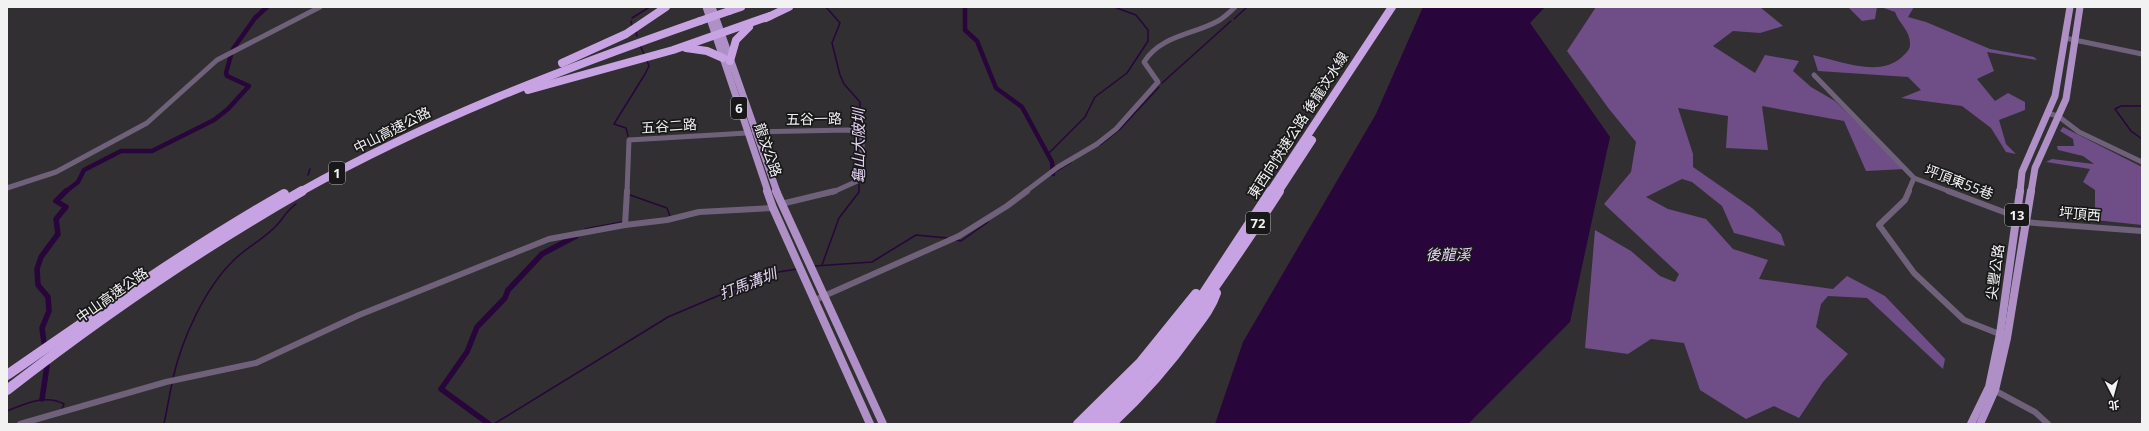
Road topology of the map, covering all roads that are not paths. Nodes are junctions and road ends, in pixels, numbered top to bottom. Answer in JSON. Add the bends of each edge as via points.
{"nodes":[{"id":1,"x":320,"y":7,"type":"edge"},
{"id":2,"x":666,"y":7,"type":"edge"},
{"id":3,"x":706,"y":7,"type":"edge"},
{"id":4,"x":712,"y":7,"type":"edge"},
{"id":5,"x":740,"y":7,"type":"edge"},
{"id":6,"x":789,"y":7,"type":"edge"},
{"id":7,"x":1235,"y":7,"type":"edge"},
{"id":8,"x":1392,"y":7,"type":"edge"},
{"id":9,"x":1399,"y":7,"type":"edge"},
{"id":10,"x":2070,"y":7,"type":"edge"},
{"id":11,"x":2080,"y":7,"type":"edge"},
{"id":12,"x":728,"y":9,"type":"edge"},
{"id":13,"x":770,"y":16,"type":"junction"},
{"id":14,"x":699,"y":20,"type":"junction"},
{"id":15,"x":718,"y":35,"type":"junction"},
{"id":16,"x":2065,"y":38,"type":"junction"},
{"id":17,"x":2074,"y":41,"type":"junction"},
{"id":18,"x":673,"y":50,"type":"junction"},
{"id":19,"x":2142,"y":54,"type":"edge"},
{"id":20,"x":727,"y":59,"type":"junction"},
{"id":21,"x":1814,"y":75,"type":"dead end"},
{"id":22,"x":503,"y":90,"type":"junction"},
{"id":23,"x":2047,"y":113,"type":"junction"},
{"id":24,"x":2058,"y":116,"type":"junction"},
{"id":25,"x":751,"y":133,"type":"junction"},
{"id":26,"x":366,"y":158,"type":"junction"},
{"id":27,"x":2142,"y":162,"type":"edge"},
{"id":28,"x":1914,"y":178,"type":"junction"},
{"id":29,"x":7,"y":188,"type":"edge"},
{"id":30,"x":777,"y":206,"type":"junction"},
{"id":31,"x":2016,"y":221,"type":"junction"},
{"id":32,"x":626,"y":222,"type":"junction"},
{"id":33,"x":2026,"y":224,"type":"junction"},
{"id":34,"x":2142,"y":231,"type":"edge"},
{"id":35,"x":1226,"y":258,"type":"junction"},
{"id":36,"x":1220,"y":281,"type":"junction"},
{"id":37,"x":820,"y":298,"type":"junction"},
{"id":38,"x":2004,"y":336,"type":"junction"},
{"id":39,"x":7,"y":375,"type":"edge"},
{"id":40,"x":1992,"y":388,"type":"junction"},
{"id":41,"x":7,"y":390,"type":"edge"},
{"id":42,"x":20,"y":424,"type":"edge"},
{"id":43,"x":870,"y":424,"type":"edge"},
{"id":44,"x":883,"y":424,"type":"edge"},
{"id":45,"x":1078,"y":424,"type":"edge"},
{"id":46,"x":1090,"y":424,"type":"edge"},
{"id":47,"x":1099,"y":424,"type":"edge"},
{"id":48,"x":1112,"y":424,"type":"edge"},
{"id":49,"x":1971,"y":424,"type":"edge"},
{"id":50,"x":1980,"y":424,"type":"edge"},
{"id":51,"x":2048,"y":424,"type":"edge"}],
"edges":[{"from":1,"to":29,"type":"street","via":[[217,60],[147,123],[56,172]]},
{"from":2,"to":22,"type":"highway","via":[[626,34]]},
{"from":3,"to":15,"type":"main road","name":"龍汶公路","number":"6"},
{"from":4,"to":15,"type":"main road","name":"龍汶公路","number":"6"},
{"from":5,"to":12,"type":"highway","name":"中山高速公路","number":"1"},
{"from":6,"to":13,"type":"highway"},
{"from":7,"to":37,"type":"street","via":[[1218,21],[1172,39],[1147,56],[1144,62],[1158,82],[1116,129],[1097,144],[1058,167],[1007,206],[959,236]]},
{"from":8,"to":35,"type":"highway","name":"東西向快速公路 後龍汶水線","number":"72"},
{"from":9,"to":36,"type":"highway","name":"東西向快速公路 後龍汶水線","number":"72"},
{"from":10,"to":16,"type":"main road","name":"尖豐公路","number":"13"},
{"from":11,"to":17,"type":"main road","name":"尖豐公路","number":"13"},
{"from":12,"to":14,"type":"highway","name":"中山高速公路","number":"1","bridge":true},
{"from":13,"to":15,"type":"highway"},
{"from":13,"to":20,"type":"highway","via":[[739,35]]},
{"from":14,"to":22,"type":"highway","name":"中山高速公路","number":"1","via":[[617,46]]},
{"from":14,"to":26,"type":"highway","name":"中山高速公路","number":"1","via":[[491,98]]},
{"from":15,"to":18,"type":"highway"},
{"from":15,"to":20,"type":"main road","name":"龍汶公路","number":"6"},
{"from":16,"to":17,"type":"street"},
{"from":16,"to":23,"type":"main road","name":"尖豐公路","number":"13","via":[[2055,96]]},
{"from":17,"to":19,"type":"street"},
{"from":17,"to":24,"type":"main road","name":"尖豐公路","number":"13","via":[[2066,99]]},
{"from":18,"to":20,"type":"highway","via":[[700,49]]},
{"from":18,"to":26,"type":"highway","via":[[534,87]]},
{"from":20,"to":25,"type":"main road","name":"龍汶公路","number":"6"},
{"from":21,"to":28,"type":"street"},
{"from":22,"to":39,"type":"highway","name":"中山高速公路","number":"1","via":[[393,139],[231,224],[137,284]]},
{"from":23,"to":24,"type":"street"},
{"from":23,"to":31,"type":"main road","name":"尖豐公路","number":"13","via":[[2022,172]]},
{"from":24,"to":27,"type":"street","via":[[2079,132]]},
{"from":24,"to":33,"type":"main road","name":"尖豐公路","number":"13","via":[[2035,168]]},
{"from":25,"to":30,"type":"main road","name":"龍汶公路","number":"6"},
{"from":25,"to":30,"type":"street","name":"五谷一路","via":[[848,130],[862,133],[862,179],[832,192]]},
{"from":25,"to":32,"type":"street","name":"五谷二路","via":[[629,140]]},
{"from":26,"to":41,"type":"highway","name":"中山高速公路","number":"1","via":[[275,206],[160,277],[92,324]]},
{"from":28,"to":31,"type":"street","name":"坪頂東55巷","via":[[2009,214]]},
{"from":28,"to":38,"type":"street","via":[[1905,200],[1879,225],[1914,273],[1964,320]]},
{"from":30,"to":32,"type":"street","via":[[699,212],[667,220]]},
{"from":30,"to":37,"type":"main road","name":"龍汶公路","number":"6","via":[[814,274]]},
{"from":30,"to":37,"type":"main road","name":"龍汶公路","number":"6","via":[[804,276]]},
{"from":31,"to":33,"type":"street","name":"坪頂西"},
{"from":31,"to":38,"type":"main road","name":"尖豐公路","number":"13","via":[[2011,245]]},
{"from":32,"to":42,"type":"street","via":[[549,239],[492,260],[353,317],[256,363],[172,380]]},
{"from":33,"to":34,"type":"street","name":"坪頂西","via":[[2040,222]]},
{"from":33,"to":38,"type":"main road","name":"尖豐公路","number":"13"},
{"from":35,"to":45,"type":"highway","via":[[1212,271],[1179,318],[1135,370]]},
{"from":35,"to":46,"type":"highway","name":"東西向快速公路 後龍汶水線","number":"72","via":[[1185,322],[1141,374]]},
{"from":36,"to":47,"type":"highway","name":"東西向快速公路 後龍汶水線","number":"72","via":[[1191,324],[1148,378]]},
{"from":36,"to":48,"type":"highway","via":[[1214,301],[1182,347],[1154,382]]},
{"from":37,"to":43,"type":"main road","number":"6"},
{"from":37,"to":44,"type":"main road","number":"6"},
{"from":38,"to":40,"type":"main road","name":"尖豐公路","number":"13"},
{"from":40,"to":49,"type":"main road","name":"尖豐公路","number":"13"},
{"from":40,"to":50,"type":"main road","name":"尖豐公路","number":"13","via":[[1988,409]]},
{"from":40,"to":51,"type":"street","via":[[2035,412]]}]}
